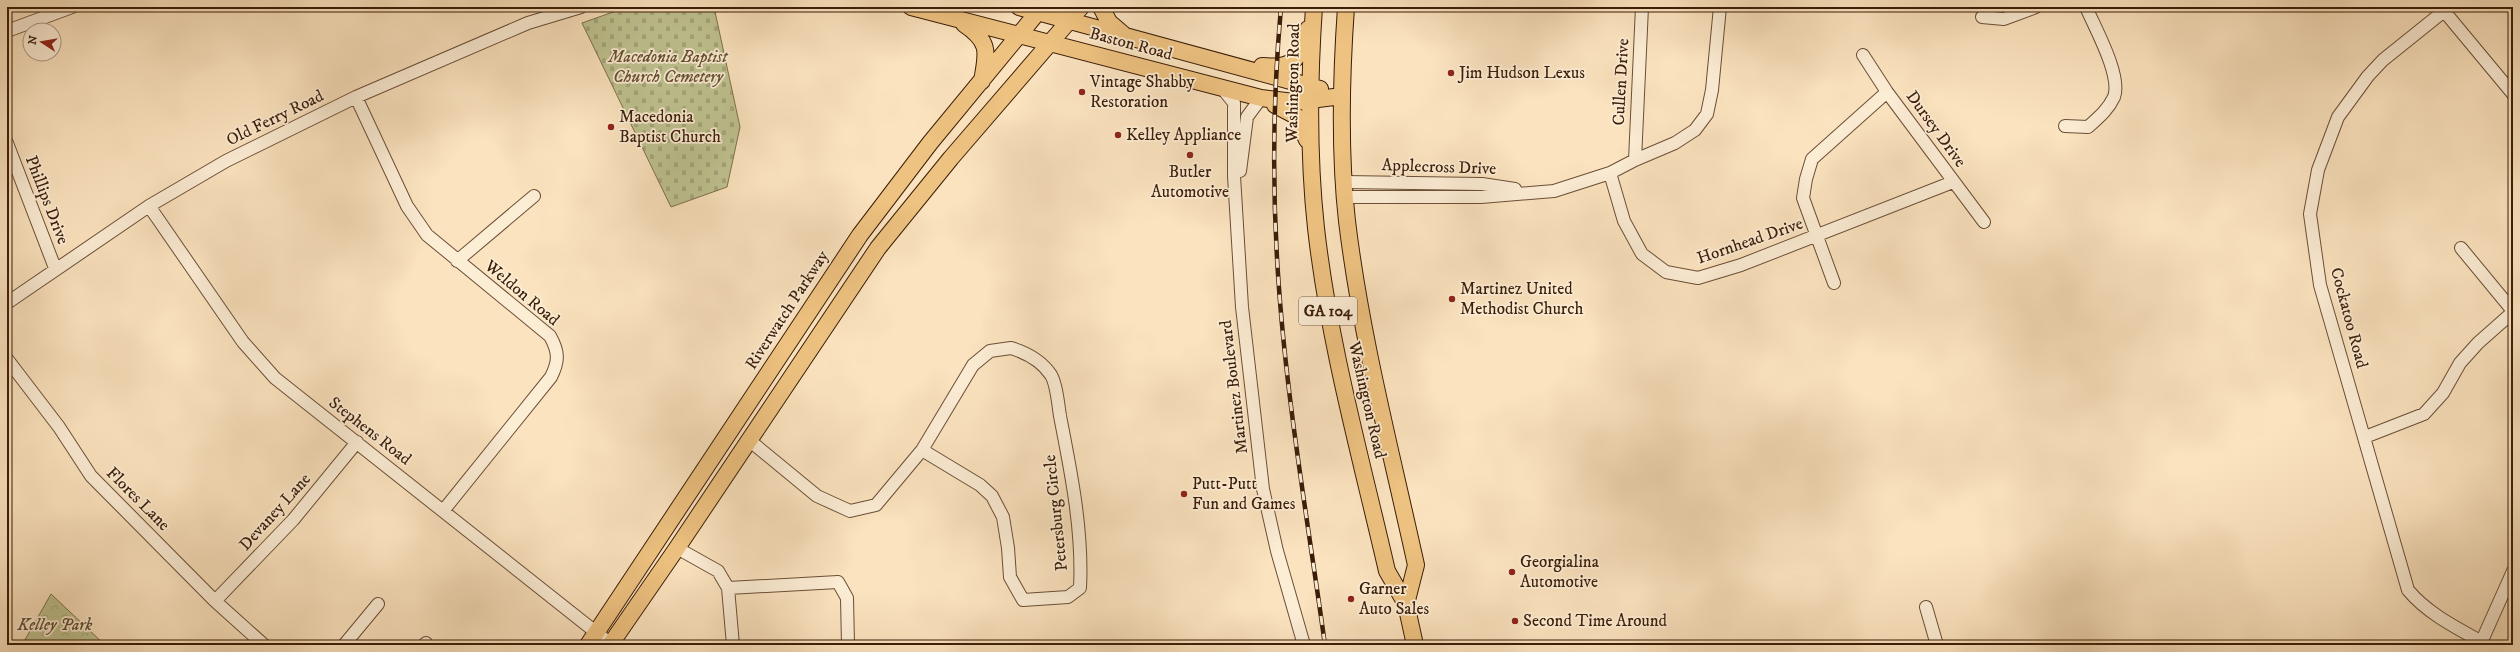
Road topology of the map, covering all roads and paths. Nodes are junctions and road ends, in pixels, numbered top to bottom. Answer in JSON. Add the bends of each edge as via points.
{"nodes":[{"id":1,"x":72,"y":7,"type":"edge"},
{"id":2,"x":581,"y":7,"type":"edge"},
{"id":3,"x":912,"y":7,"type":"edge"},
{"id":4,"x":1019,"y":7,"type":"edge"},
{"id":5,"x":1081,"y":7,"type":"edge"},
{"id":6,"x":1101,"y":7,"type":"edge"},
{"id":7,"x":1346,"y":7,"type":"edge"},
{"id":8,"x":1642,"y":7,"type":"edge"},
{"id":9,"x":1720,"y":7,"type":"edge"},
{"id":10,"x":2036,"y":7,"type":"edge"},
{"id":11,"x":2086,"y":7,"type":"edge"},
{"id":12,"x":1040,"y":9,"type":"edge"},
{"id":13,"x":2446,"y":9,"type":"edge"},
{"id":14,"x":1314,"y":11,"type":"edge"},
{"id":15,"x":1982,"y":17,"type":"dead end"},
{"id":16,"x":958,"y":20,"type":"junction"},
{"id":17,"x":1070,"y":21,"type":"junction"},
{"id":18,"x":7,"y":31,"type":"edge"},
{"id":19,"x":1020,"y":35,"type":"junction"},
{"id":20,"x":1126,"y":36,"type":"junction"},
{"id":21,"x":1051,"y":43,"type":"junction"},
{"id":22,"x":1863,"y":55,"type":"dead end"},
{"id":23,"x":1247,"y":68,"type":"junction"},
{"id":24,"x":982,"y":83,"type":"junction"},
{"id":25,"x":1222,"y":88,"type":"junction"},
{"id":26,"x":1887,"y":92,"type":"junction"},
{"id":27,"x":1311,"y":93,"type":"junction"},
{"id":28,"x":2513,"y":94,"type":"edge"},
{"id":29,"x":1342,"y":96,"type":"junction"},
{"id":30,"x":356,"y":97,"type":"junction"},
{"id":31,"x":1261,"y":98,"type":"junction"},
{"id":32,"x":2065,"y":126,"type":"dead end"},
{"id":33,"x":7,"y":143,"type":"edge"},
{"id":34,"x":1312,"y":152,"type":"junction"},
{"id":35,"x":1635,"y":160,"type":"junction"},
{"id":36,"x":1610,"y":173,"type":"junction"},
{"id":37,"x":1953,"y":182,"type":"junction"},
{"id":38,"x":1345,"y":190,"type":"junction"},
{"id":39,"x":1236,"y":192,"type":"junction"},
{"id":40,"x":534,"y":196,"type":"dead end"},
{"id":41,"x":149,"y":206,"type":"junction"},
{"id":42,"x":1984,"y":222,"type":"dead end"},
{"id":43,"x":1817,"y":236,"type":"junction"},
{"id":44,"x":2461,"y":248,"type":"dead end"},
{"id":45,"x":457,"y":261,"type":"junction"},
{"id":46,"x":55,"y":268,"type":"junction"},
{"id":47,"x":1834,"y":282,"type":"dead end"},
{"id":48,"x":7,"y":302,"type":"edge"},
{"id":49,"x":2513,"y":311,"type":"edge"},
{"id":50,"x":7,"y":359,"type":"edge"},
{"id":51,"x":2365,"y":437,"type":"junction"},
{"id":52,"x":749,"y":440,"type":"junction"},
{"id":53,"x":357,"y":442,"type":"junction"},
{"id":54,"x":922,"y":450,"type":"junction"},
{"id":55,"x":443,"y":512,"type":"junction"},
{"id":56,"x":678,"y":548,"type":"junction"},
{"id":57,"x":2513,"y":571,"type":"edge"},
{"id":58,"x":728,"y":588,"type":"junction"},
{"id":59,"x":215,"y":601,"type":"junction"},
{"id":60,"x":378,"y":604,"type":"dead end"},
{"id":61,"x":1406,"y":604,"type":"junction"},
{"id":62,"x":1926,"y":607,"type":"dead end"},
{"id":63,"x":596,"y":631,"type":"junction"},
{"id":64,"x":2481,"y":643,"type":"edge"},
{"id":65,"x":611,"y":644,"type":"edge"},
{"id":66,"x":264,"y":645,"type":"edge"},
{"id":67,"x":344,"y":645,"type":"edge"},
{"id":68,"x":588,"y":645,"type":"edge"},
{"id":69,"x":733,"y":645,"type":"edge"},
{"id":70,"x":848,"y":645,"type":"edge"},
{"id":71,"x":1304,"y":645,"type":"edge"},
{"id":72,"x":1415,"y":645,"type":"edge"},
{"id":73,"x":1937,"y":645,"type":"edge"}],
"edges":[{"from":1,"to":18,"type":"street"},
{"from":2,"to":30,"type":"street","name":"Old Ferry Road","via":[[528,23]]},
{"from":3,"to":16,"type":"main road","name":"Baston Road"},
{"from":4,"to":12,"type":"main road"},
{"from":5,"to":17,"type":"main road"},
{"from":6,"to":20,"type":"main road","via":[[1108,22]]},
{"from":7,"to":29,"type":"main road","name":"Washington Road","number":"GA 104"},
{"from":8,"to":35,"type":"street","name":"Cullen Drive"},
{"from":9,"to":35,"type":"street","name":"Applecross Drive","via":[[1712,90],[1707,114],[1695,130],[1675,144]]},
{"from":10,"to":15,"type":"street","via":[[2004,19]]},
{"from":11,"to":32,"type":"street","via":[[2114,73],[2114,96],[2106,111],[2088,127]]},
{"from":12,"to":17,"type":"main road"},
{"from":12,"to":19,"type":"main road","name":"Riverwatch Parkway"},
{"from":13,"to":28,"type":"street"},
{"from":13,"to":51,"type":"street","name":"Cockatoo Road","via":[[2383,60],[2368,76],[2338,117],[2318,170],[2310,214],[2320,285]]},
{"from":14,"to":23,"type":"main road","via":[[1301,51],[1295,60],[1284,66]]},
{"from":14,"to":27,"type":"main road","name":"Washington Road","number":"GA 104"},
{"from":16,"to":19,"type":"main road","name":"Baston Road"},
{"from":16,"to":24,"type":"main road","via":[[982,38],[987,51]]},
{"from":17,"to":20,"type":"main road"},
{"from":17,"to":21,"type":"main road"},
{"from":19,"to":21,"type":"main road","name":"Baston Road"},
{"from":19,"to":24,"type":"main road","name":"Riverwatch Parkway"},
{"from":20,"to":23,"type":"main road"},
{"from":21,"to":25,"type":"main road","name":"Baston Road"},
{"from":21,"to":52,"type":"main road","via":[[951,158],[878,248]]},
{"from":22,"to":26,"type":"street","name":"Dursey Drive"},
{"from":23,"to":27,"type":"main road"},
{"from":24,"to":63,"type":"main road","name":"Riverwatch Parkway","via":[[930,143],[860,236]]},
{"from":25,"to":31,"type":"main road","name":"Baston Road"},
{"from":25,"to":39,"type":"street","name":"Martinez Boulevard","via":[[1234,103]]},
{"from":26,"to":37,"type":"street","name":"Dursey Drive"},
{"from":26,"to":43,"type":"street","via":[[1812,159],[1803,198]]},
{"from":27,"to":29,"type":"main road","name":"Baston Road"},
{"from":27,"to":31,"type":"main road","name":"Baston Road","via":[[1294,102]]},
{"from":27,"to":34,"type":"main road","name":"Washington Road","number":"GA 104"},
{"from":29,"to":38,"type":"main road","name":"Washington Road","number":"GA 104"},
{"from":30,"to":41,"type":"street","name":"Old Ferry Road","via":[[226,161]]},
{"from":30,"to":45,"type":"street","name":"Weldon Road","via":[[415,220],[427,235]]},
{"from":31,"to":34,"type":"main road","via":[[1296,116]]},
{"from":31,"to":39,"type":"street","name":"Martinez Boulevard","via":[[1247,117]]},
{"from":33,"to":46,"type":"street","name":"Phillips Drive"},
{"from":34,"to":61,"type":"main road","name":"Washington Road","number":"GA 104","via":[[1316,227],[1330,320],[1388,572]]},
{"from":35,"to":36,"type":"street","name":"Applecross Drive"},
{"from":36,"to":38,"type":"street","name":"Applecross Drive","via":[[1554,191],[1481,197]]},
{"from":36,"to":43,"type":"street","name":"Hornhead Drive","via":[[1624,221],[1642,254],[1666,272],[1698,278]]},
{"from":37,"to":42,"type":"street","name":"Dursey Drive"},
{"from":37,"to":43,"type":"street","name":"Hornhead Drive"},
{"from":38,"to":61,"type":"main road","name":"Washington Road","number":"GA 104","via":[[1360,312],[1416,565]]},
{"from":39,"to":71,"type":"street","name":"Martinez Boulevard","via":[[1242,307],[1264,488],[1277,551]]},
{"from":40,"to":45,"type":"street"},
{"from":41,"to":46,"type":"street","name":"Old Ferry Road"},
{"from":41,"to":53,"type":"street","name":"Stephens Road","via":[[258,360],[275,378]]},
{"from":43,"to":47,"type":"street"},
{"from":44,"to":49,"type":"street"},
{"from":45,"to":55,"type":"street","name":"Weldon Road","via":[[550,336],[557,349],[558,363],[551,377]]},
{"from":46,"to":48,"type":"street","name":"Old Ferry Road"},
{"from":49,"to":51,"type":"street","via":[[2460,363],[2443,393],[2424,414]]},
{"from":50,"to":59,"type":"street","name":"Flores Lane","via":[[59,427],[91,476]]},
{"from":51,"to":64,"type":"street","name":"Cockatoo Road","via":[[2408,590],[2419,603]]},
{"from":52,"to":54,"type":"street","name":"Petersburg Circle","via":[[817,496],[850,511],[876,505]]},
{"from":52,"to":56,"type":"main road"},
{"from":53,"to":55,"type":"street","name":"Stephens Road"},
{"from":53,"to":59,"type":"street","name":"Devaney Lane","via":[[293,520]]},
{"from":54,"to":54,"type":"street","name":"Petersburg Circle","via":[[980,485],[992,496],[1003,517],[1010,577],[1023,600],[1068,597],[1080,588],[1081,564],[1071,470],[1056,393],[1051,375],[1032,355],[1012,348],[990,351],[973,365]]},
{"from":55,"to":63,"type":"street","name":"Stephens Road"},
{"from":56,"to":58,"type":"street","via":[[718,571]]},
{"from":56,"to":65,"type":"main road"},
{"from":57,"to":64,"type":"street"},
{"from":58,"to":69,"type":"street"},
{"from":58,"to":70,"type":"street","via":[[838,582],[847,598]]},
{"from":59,"to":66,"type":"street","name":"Flores Lane"},
{"from":60,"to":67,"type":"street"},
{"from":61,"to":72,"type":"main road","name":"Washington Road","number":"GA 104"},
{"from":62,"to":73,"type":"street"},
{"from":63,"to":65,"type":"street","name":"Stephens Road"},
{"from":63,"to":68,"type":"main road","name":"Riverwatch Parkway"}]}
